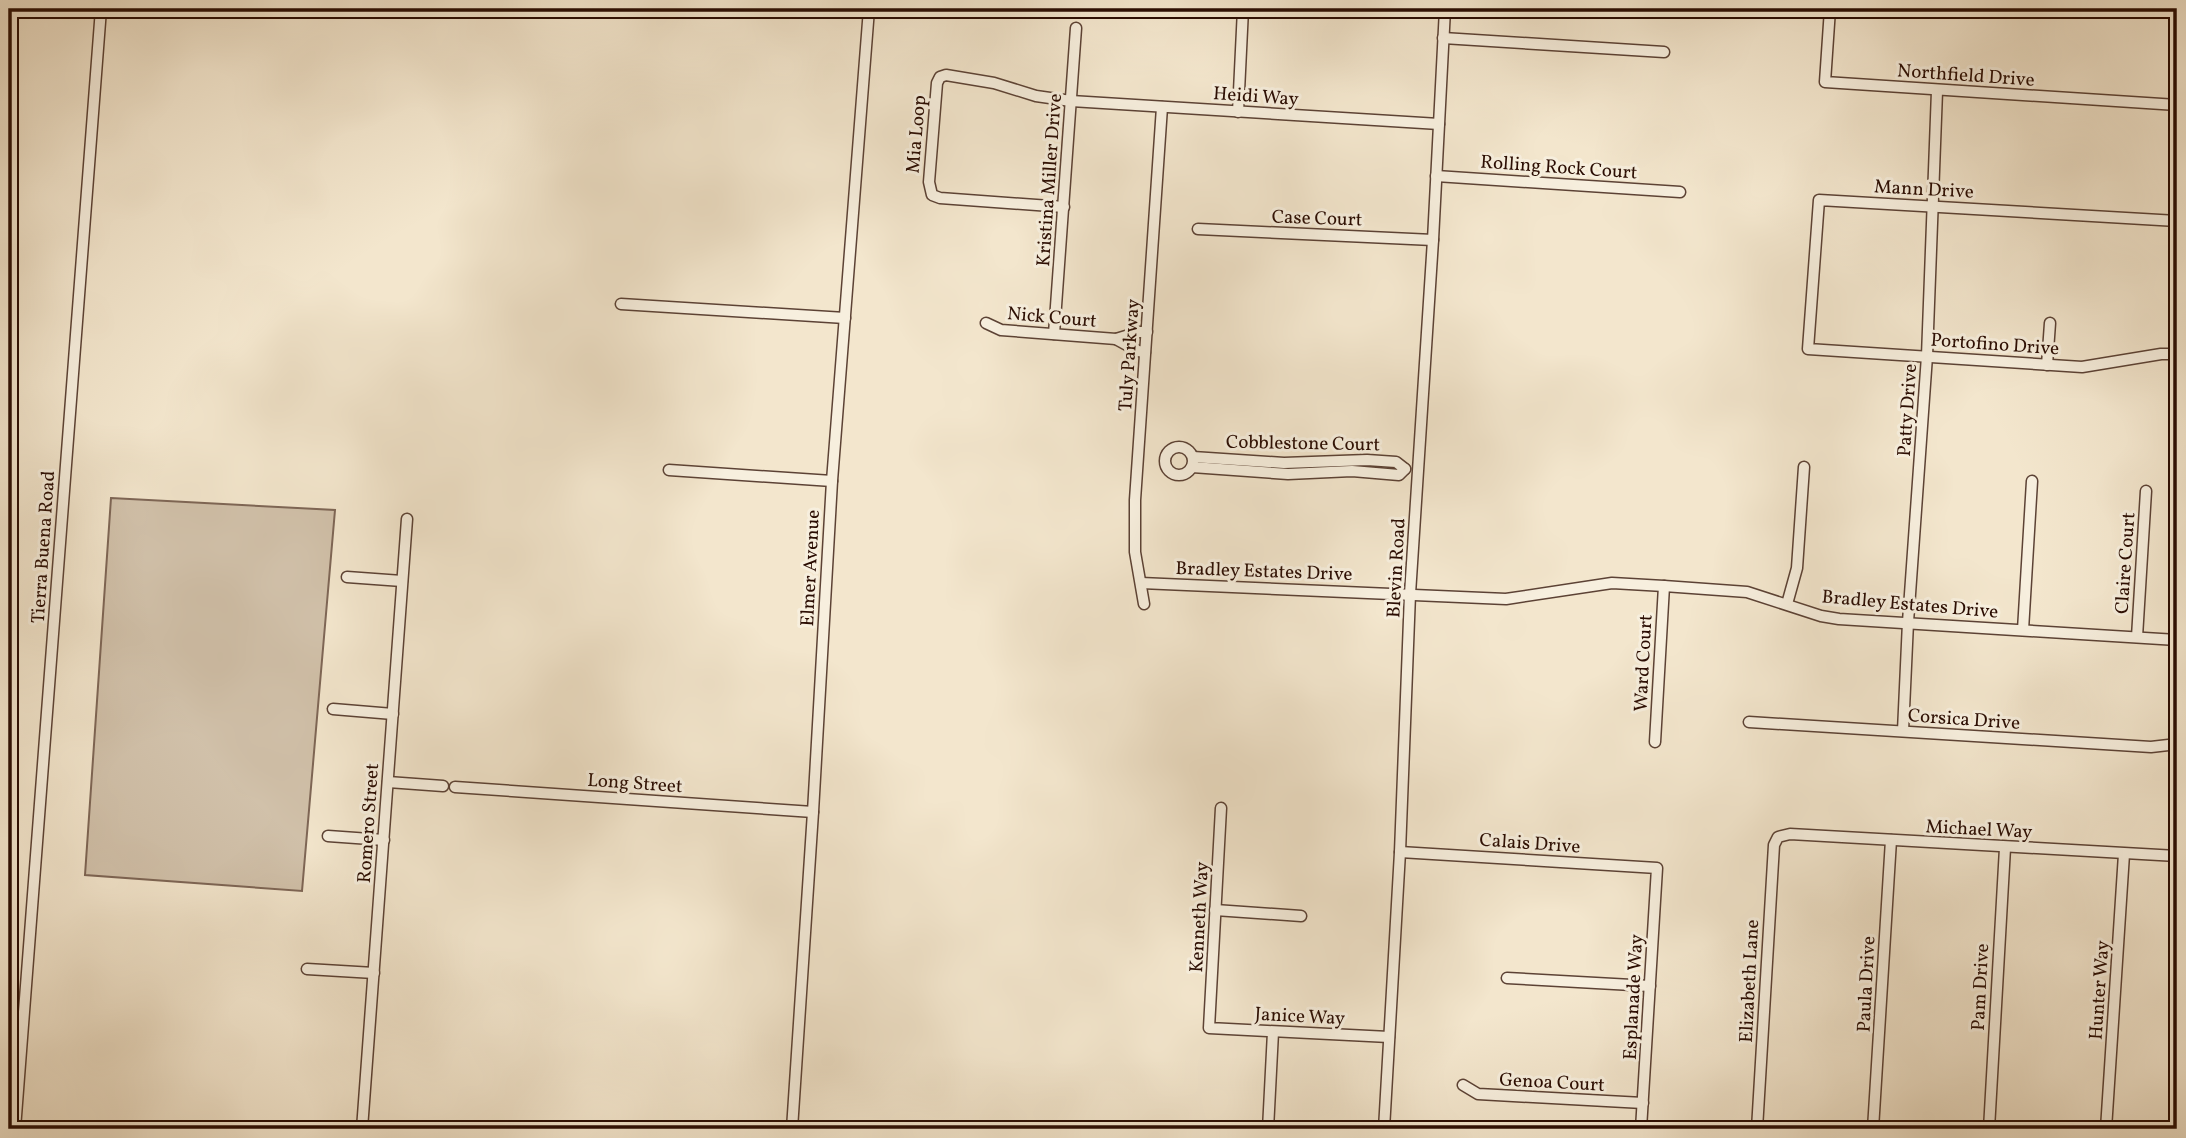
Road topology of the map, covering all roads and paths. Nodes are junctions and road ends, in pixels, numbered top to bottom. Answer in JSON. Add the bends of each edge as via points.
{"nodes":[{"id":1,"x":101,"y":9,"type":"edge"},
{"id":2,"x":869,"y":9,"type":"edge"},
{"id":3,"x":1243,"y":9,"type":"edge"},
{"id":4,"x":1445,"y":9,"type":"edge"},
{"id":5,"x":1830,"y":9,"type":"edge"},
{"id":6,"x":1076,"y":27,"type":"dead end"},
{"id":7,"x":1443,"y":38,"type":"junction"},
{"id":8,"x":1664,"y":52,"type":"dead end"},
{"id":9,"x":1937,"y":91,"type":"junction"},
{"id":10,"x":1071,"y":101,"type":"junction"},
{"id":11,"x":2177,"y":105,"type":"edge"},
{"id":12,"x":1162,"y":107,"type":"junction"},
{"id":13,"x":1238,"y":112,"type":"junction"},
{"id":14,"x":1439,"y":124,"type":"junction"},
{"id":15,"x":1436,"y":176,"type":"junction"},
{"id":16,"x":1680,"y":192,"type":"dead end"},
{"id":17,"x":1931,"y":206,"type":"junction"},
{"id":18,"x":1064,"y":207,"type":"junction"},
{"id":19,"x":2177,"y":221,"type":"edge"},
{"id":20,"x":1198,"y":229,"type":"dead end"},
{"id":21,"x":1433,"y":240,"type":"junction"},
{"id":22,"x":621,"y":304,"type":"dead end"},
{"id":23,"x":845,"y":318,"type":"junction"},
{"id":24,"x":986,"y":323,"type":"dead end"},
{"id":25,"x":2050,"y":323,"type":"dead end"},
{"id":26,"x":1147,"y":332,"type":"junction"},
{"id":27,"x":1054,"y":334,"type":"junction"},
{"id":28,"x":1116,"y":339,"type":"junction"},
{"id":29,"x":1808,"y":349,"type":"joint"},
{"id":30,"x":1146,"y":352,"type":"junction"},
{"id":31,"x":2177,"y":354,"type":"edge"},
{"id":32,"x":1927,"y":356,"type":"junction"},
{"id":33,"x":2047,"y":365,"type":"junction"},
{"id":34,"x":1193,"y":462,"type":"dead end"},
{"id":35,"x":1804,"y":467,"type":"dead end"},
{"id":36,"x":669,"y":470,"type":"dead end"},
{"id":37,"x":1418,"y":470,"type":"junction"},
{"id":38,"x":832,"y":481,"type":"junction"},
{"id":39,"x":2032,"y":481,"type":"dead end"},
{"id":40,"x":2146,"y":491,"type":"dead end"},
{"id":41,"x":407,"y":519,"type":"dead end"},
{"id":42,"x":347,"y":577,"type":"dead end"},
{"id":43,"x":402,"y":580,"type":"junction"},
{"id":44,"x":1141,"y":583,"type":"junction"},
{"id":45,"x":1664,"y":586,"type":"junction"},
{"id":46,"x":1410,"y":594,"type":"junction"},
{"id":47,"x":1144,"y":604,"type":"dead end"},
{"id":48,"x":1787,"y":604,"type":"junction"},
{"id":49,"x":1908,"y":622,"type":"junction"},
{"id":50,"x":2023,"y":630,"type":"junction"},
{"id":51,"x":2137,"y":637,"type":"junction"},
{"id":52,"x":2177,"y":640,"type":"edge"},
{"id":53,"x":333,"y":709,"type":"dead end"},
{"id":54,"x":393,"y":713,"type":"junction"},
{"id":55,"x":1749,"y":722,"type":"dead end"},
{"id":56,"x":1903,"y":731,"type":"junction"},
{"id":57,"x":1655,"y":742,"type":"dead end"},
{"id":58,"x":2177,"y":744,"type":"edge"},
{"id":59,"x":388,"y":782,"type":"junction"},
{"id":60,"x":443,"y":786,"type":"dead end"},
{"id":61,"x":455,"y":787,"type":"dead end"},
{"id":62,"x":1221,"y":808,"type":"dead end"},
{"id":63,"x":813,"y":812,"type":"junction"},
{"id":64,"x":328,"y":836,"type":"dead end"},
{"id":65,"x":1779,"y":836,"type":"joint"},
{"id":66,"x":383,"y":840,"type":"junction"},
{"id":67,"x":1891,"y":840,"type":"junction"},
{"id":68,"x":2005,"y":848,"type":"junction"},
{"id":69,"x":1400,"y":852,"type":"junction"},
{"id":70,"x":2124,"y":854,"type":"junction"},
{"id":71,"x":2177,"y":856,"type":"edge"},
{"id":72,"x":1657,"y":868,"type":"joint"},
{"id":73,"x":1216,"y":910,"type":"junction"},
{"id":74,"x":1301,"y":916,"type":"dead end"},
{"id":75,"x":307,"y":969,"type":"dead end"},
{"id":76,"x":374,"y":973,"type":"junction"},
{"id":77,"x":1507,"y":978,"type":"dead end"},
{"id":78,"x":1650,"y":986,"type":"junction"},
{"id":79,"x":1209,"y":1028,"type":"joint"},
{"id":80,"x":1273,"y":1032,"type":"junction"},
{"id":81,"x":1389,"y":1037,"type":"junction"},
{"id":82,"x":1463,"y":1085,"type":"dead end"},
{"id":83,"x":1643,"y":1102,"type":"junction"},
{"id":84,"x":1757,"y":1128,"type":"edge"},
{"id":85,"x":15,"y":1129,"type":"edge"},
{"id":86,"x":362,"y":1129,"type":"edge"},
{"id":87,"x":792,"y":1129,"type":"edge"},
{"id":88,"x":1268,"y":1129,"type":"edge"},
{"id":89,"x":1384,"y":1129,"type":"edge"},
{"id":90,"x":1641,"y":1129,"type":"edge"},
{"id":91,"x":1800,"y":1129,"type":"edge"},
{"id":92,"x":1873,"y":1129,"type":"edge"},
{"id":93,"x":1989,"y":1129,"type":"edge"},
{"id":94,"x":2106,"y":1129,"type":"edge"}],
"edges":[{"from":1,"to":85,"type":"street","name":"Tierra Buena Road"},
{"from":2,"to":23,"type":"street","name":"Elmer Avenue"},
{"from":3,"to":13,"type":"street"},
{"from":4,"to":7,"type":"street","name":"Blevin Road"},
{"from":5,"to":9,"type":"street","name":"Northfield Drive","via":[[1825,82]]},
{"from":6,"to":10,"type":"street","name":"Kristina Miller Drive"},
{"from":7,"to":8,"type":"street"},
{"from":7,"to":14,"type":"street","name":"Blevin Road"},
{"from":9,"to":11,"type":"street","name":"Northfield Drive"},
{"from":9,"to":17,"type":"street","name":"Patty Drive"},
{"from":10,"to":12,"type":"street","name":"Heidi Way"},
{"from":10,"to":18,"type":"street","name":"Kristina Miller Drive"},
{"from":10,"to":18,"type":"street","name":"Mia Loop","via":[[994,83],[940,77],[929,182],[932,195],[940,198]]},
{"from":12,"to":13,"type":"street","name":"Heidi Way"},
{"from":12,"to":26,"type":"street","name":"Tuly Parkway"},
{"from":13,"to":14,"type":"street","name":"Heidi Way"},
{"from":14,"to":15,"type":"street","name":"Blevin Road"},
{"from":15,"to":16,"type":"street","name":"Rolling Rock Court"},
{"from":15,"to":21,"type":"street","name":"Blevin Road"},
{"from":17,"to":19,"type":"street","name":"Mann Drive"},
{"from":17,"to":29,"type":"street","name":"Mann Drive","via":[[1819,200]]},
{"from":17,"to":32,"type":"street","name":"Patty Drive"},
{"from":18,"to":27,"type":"street","name":"Kristina Miller Drive"},
{"from":20,"to":21,"type":"street","name":"Case Court"},
{"from":21,"to":37,"type":"street","name":"Blevin Road"},
{"from":22,"to":23,"type":"street"},
{"from":23,"to":38,"type":"street","name":"Elmer Avenue"},
{"from":24,"to":27,"type":"street","name":"Nick Court","via":[[1001,330]]},
{"from":25,"to":33,"type":"street"},
{"from":26,"to":28,"type":"street","name":"Nick Court"},
{"from":26,"to":30,"type":"street","name":"Tuly Parkway"},
{"from":27,"to":28,"type":"street","name":"Nick Court"},
{"from":28,"to":30,"type":"street","name":"Nick Court"},
{"from":29,"to":32,"type":"street","name":"Portofino Drive"},
{"from":30,"to":44,"type":"street","name":"Tuly Parkway","via":[[1134,530]]},
{"from":31,"to":33,"type":"street","name":"Portofino Drive","via":[[2082,367]]},
{"from":32,"to":33,"type":"street","name":"Portofino Drive"},
{"from":32,"to":49,"type":"street","name":"Patty Drive"},
{"from":34,"to":37,"type":"street","name":"Cobblestone Court","via":[[1272,468],[1396,462],[1405,469]]},
{"from":35,"to":48,"type":"street","via":[[1797,568]]},
{"from":36,"to":38,"type":"street"},
{"from":37,"to":46,"type":"street","name":"Blevin Road"},
{"from":38,"to":63,"type":"street","name":"Elmer Avenue"},
{"from":39,"to":50,"type":"street"},
{"from":40,"to":51,"type":"street","name":"Claire Court"},
{"from":41,"to":43,"type":"street","name":"Romero Street"},
{"from":42,"to":43,"type":"street"},
{"from":43,"to":54,"type":"street","name":"Romero Street"},
{"from":44,"to":46,"type":"street","name":"Bradley Estates Drive"},
{"from":44,"to":47,"type":"street","name":"Tuly Parkway"},
{"from":45,"to":46,"type":"street","name":"Bradley Estates Drive","via":[[1612,583],[1506,599]]},
{"from":45,"to":48,"type":"street","name":"Bradley Estates Drive","via":[[1747,592]]},
{"from":45,"to":57,"type":"street","name":"Ward Court"},
{"from":46,"to":69,"type":"street","name":"Blevin Road"},
{"from":48,"to":49,"type":"street","name":"Bradley Estates Drive","via":[[1821,616]]},
{"from":49,"to":50,"type":"street","name":"Bradley Estates Drive"},
{"from":49,"to":56,"type":"street","name":"Patty Drive"},
{"from":50,"to":51,"type":"street","name":"Bradley Estates Drive"},
{"from":51,"to":52,"type":"street","name":"Bradley Estates Drive"},
{"from":53,"to":54,"type":"street"},
{"from":54,"to":59,"type":"street","name":"Romero Street"},
{"from":55,"to":56,"type":"street","name":"Corsica Drive"},
{"from":56,"to":58,"type":"street","name":"Corsica Drive","via":[[2151,747]]},
{"from":59,"to":60,"type":"street"},
{"from":59,"to":66,"type":"street","name":"Romero Street"},
{"from":61,"to":63,"type":"street","name":"Long Street"},
{"from":62,"to":73,"type":"street","name":"Kenneth Way"},
{"from":63,"to":87,"type":"street","name":"Elmer Avenue"},
{"from":64,"to":66,"type":"street"},
{"from":65,"to":67,"type":"street","name":"Michael Way"},
{"from":65,"to":84,"type":"street","name":"Elizabeth Lane","via":[[1774,845]]},
{"from":66,"to":76,"type":"street","name":"Romero Street"},
{"from":67,"to":68,"type":"street","name":"Michael Way"},
{"from":67,"to":92,"type":"street","name":"Paula Drive"},
{"from":68,"to":70,"type":"street","name":"Michael Way"},
{"from":68,"to":93,"type":"street","name":"Pam Drive"},
{"from":69,"to":72,"type":"street","name":"Calais Drive"},
{"from":69,"to":81,"type":"street","name":"Blevin Road"},
{"from":70,"to":71,"type":"street","name":"Michael Way"},
{"from":70,"to":94,"type":"street","name":"Hunter Way"},
{"from":72,"to":78,"type":"street","name":"Esplanade Way"},
{"from":73,"to":74,"type":"street"},
{"from":73,"to":79,"type":"street","name":"Kenneth Way"},
{"from":75,"to":76,"type":"street"},
{"from":76,"to":86,"type":"street","name":"Romero Street"},
{"from":77,"to":78,"type":"street"},
{"from":78,"to":83,"type":"street","name":"Esplanade Way"},
{"from":79,"to":80,"type":"street","name":"Janice Way"},
{"from":80,"to":81,"type":"street","name":"Janice Way"},
{"from":80,"to":88,"type":"street"},
{"from":81,"to":89,"type":"street","name":"Blevin Road"},
{"from":82,"to":83,"type":"street","name":"Genoa Court","via":[[1478,1094]]},
{"from":83,"to":90,"type":"street","name":"Esplanade Way"},
{"from":84,"to":91,"type":"street"}]}
